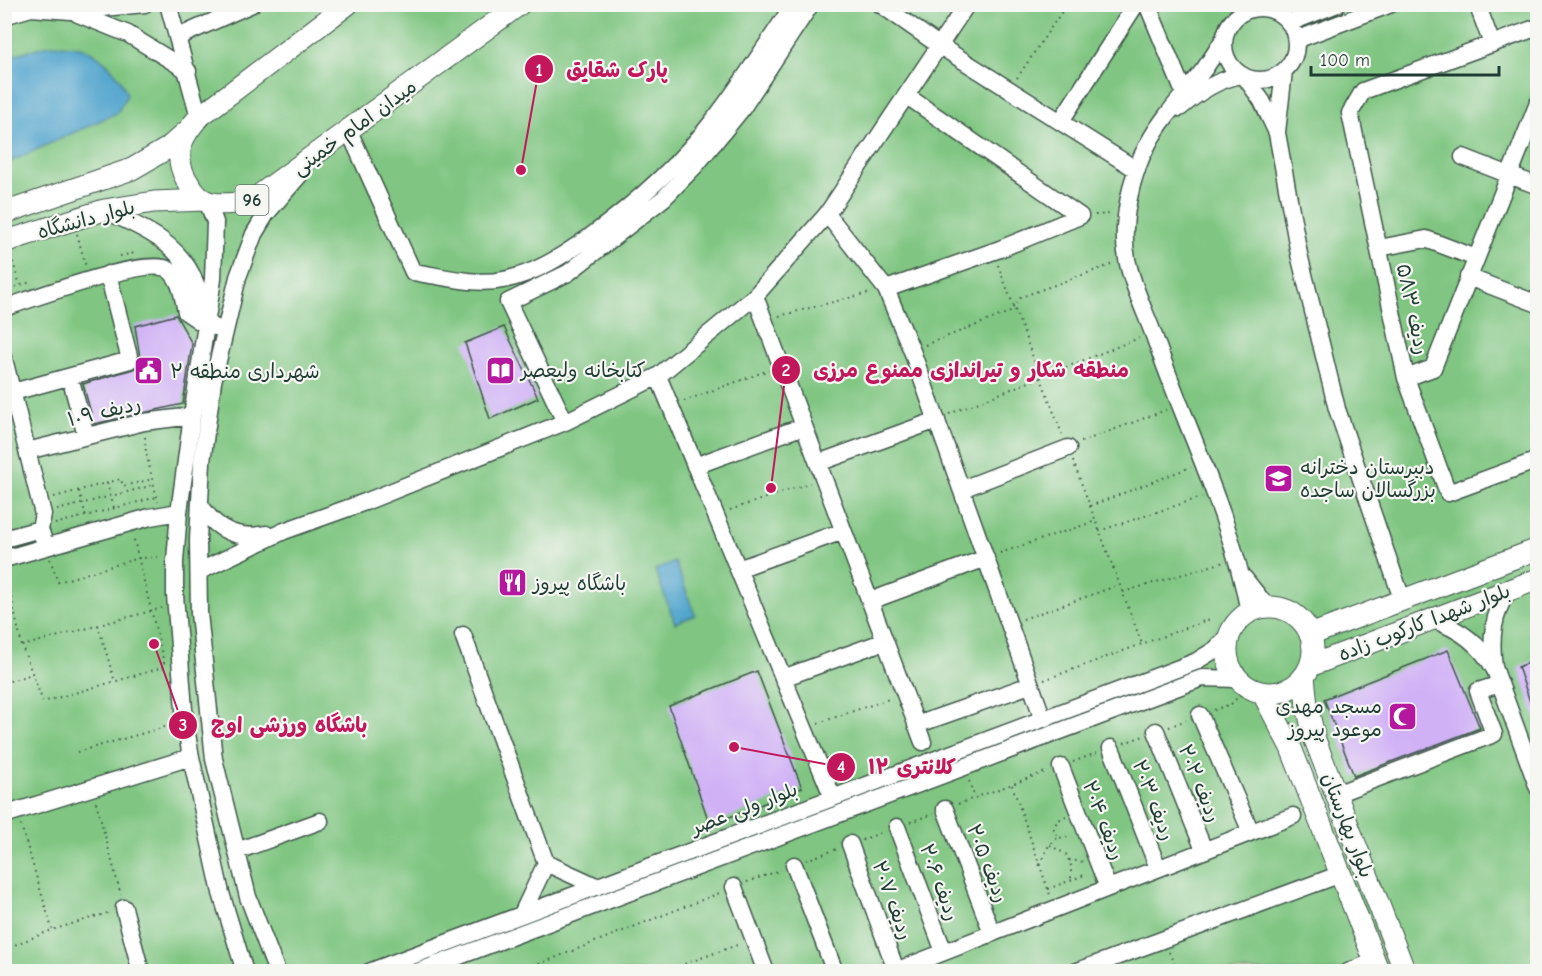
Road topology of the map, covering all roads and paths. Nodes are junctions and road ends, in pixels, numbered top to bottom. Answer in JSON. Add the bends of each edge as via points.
{"nodes":[{"id":1,"x":145,"y":4,"type":"edge"},
{"id":2,"x":168,"y":4,"type":"edge"},
{"id":3,"x":252,"y":4,"type":"edge"},
{"id":4,"x":348,"y":4,"type":"edge"},
{"id":5,"x":794,"y":4,"type":"edge"},
{"id":6,"x":811,"y":4,"type":"edge"},
{"id":7,"x":880,"y":4,"type":"edge"},
{"id":8,"x":967,"y":4,"type":"edge"},
{"id":9,"x":1066,"y":4,"type":"edge"},
{"id":10,"x":1136,"y":4,"type":"edge"},
{"id":11,"x":1147,"y":4,"type":"edge"},
{"id":12,"x":1231,"y":4,"type":"edge"},
{"id":13,"x":1337,"y":4,"type":"edge"},
{"id":14,"x":1391,"y":4,"type":"edge"},
{"id":15,"x":1477,"y":4,"type":"edge"},
{"id":16,"x":30,"y":6,"type":"edge"},
{"id":17,"x":1262,"y":7,"type":"edge"},
{"id":18,"x":517,"y":8,"type":"edge"},
{"id":19,"x":71,"y":11,"type":"junction"},
{"id":20,"x":4,"y":16,"type":"edge"},
{"id":21,"x":1289,"y":23,"type":"junction"},
{"id":22,"x":1538,"y":27,"type":"edge"},
{"id":23,"x":1227,"y":33,"type":"junction"},
{"id":24,"x":178,"y":37,"type":"junction"},
{"id":25,"x":1296,"y":40,"type":"junction"},
{"id":26,"x":1492,"y":44,"type":"junction"},
{"id":27,"x":940,"y":46,"type":"junction"},
{"id":28,"x":188,"y":71,"type":"junction"},
{"id":29,"x":1284,"y":71,"type":"junction"},
{"id":30,"x":1243,"y":76,"type":"junction"},
{"id":31,"x":1010,"y":88,"type":"junction"},
{"id":32,"x":1184,"y":93,"type":"junction"},
{"id":33,"x":907,"y":96,"type":"junction"},
{"id":34,"x":1538,"y":103,"type":"edge"},
{"id":35,"x":1061,"y":121,"type":"junction"},
{"id":36,"x":1163,"y":122,"type":"junction"},
{"id":37,"x":193,"y":124,"type":"junction"},
{"id":38,"x":349,"y":131,"type":"junction"},
{"id":39,"x":1277,"y":133,"type":"junction"},
{"id":40,"x":320,"y":151,"type":"junction"},
{"id":41,"x":1463,"y":157,"type":"dead end"},
{"id":42,"x":1137,"y":170,"type":"junction"},
{"id":43,"x":1509,"y":175,"type":"junction"},
{"id":44,"x":1538,"y":186,"type":"edge"},
{"id":45,"x":206,"y":201,"type":"junction"},
{"id":46,"x":104,"y":210,"type":"junction"},
{"id":47,"x":4,"y":213,"type":"edge"},
{"id":48,"x":1128,"y":213,"type":"junction"},
{"id":49,"x":827,"y":214,"type":"junction"},
{"id":50,"x":1080,"y":216,"type":"junction"},
{"id":51,"x":76,"y":232,"type":"dead end"},
{"id":52,"x":4,"y":242,"type":"edge"},
{"id":53,"x":1379,"y":248,"type":"junction"},
{"id":54,"x":4,"y":255,"type":"edge"},
{"id":55,"x":1476,"y":258,"type":"junction"},
{"id":56,"x":1127,"y":259,"type":"junction"},
{"id":57,"x":108,"y":274,"type":"junction"},
{"id":58,"x":1468,"y":277,"type":"junction"},
{"id":59,"x":90,"y":280,"type":"junction"},
{"id":60,"x":886,"y":289,"type":"junction"},
{"id":61,"x":755,"y":296,"type":"junction"},
{"id":62,"x":25,"y":302,"type":"junction"},
{"id":63,"x":1538,"y":304,"type":"edge"},
{"id":64,"x":4,"y":308,"type":"edge"},
{"id":65,"x":764,"y":319,"type":"junction"},
{"id":66,"x":206,"y":325,"type":"junction"},
{"id":67,"x":224,"y":330,"type":"junction"},
{"id":68,"x":1153,"y":333,"type":"junction"},
{"id":69,"x":912,"y":351,"type":"junction"},
{"id":70,"x":4,"y":359,"type":"edge"},
{"id":71,"x":781,"y":366,"type":"junction"},
{"id":72,"x":658,"y":376,"type":"junction"},
{"id":73,"x":70,"y":377,"type":"junction"},
{"id":74,"x":1406,"y":378,"type":"junction"},
{"id":75,"x":13,"y":392,"type":"junction"},
{"id":76,"x":1179,"y":404,"type":"junction"},
{"id":77,"x":670,"y":406,"type":"junction"},
{"id":78,"x":192,"y":416,"type":"junction"},
{"id":79,"x":937,"y":420,"type":"junction"},
{"id":80,"x":144,"y":422,"type":"junction"},
{"id":81,"x":565,"y":422,"type":"junction"},
{"id":82,"x":804,"y":426,"type":"junction"},
{"id":83,"x":86,"y":436,"type":"junction"},
{"id":84,"x":1068,"y":448,"type":"joint"},
{"id":85,"x":27,"y":451,"type":"junction"},
{"id":86,"x":1538,"y":460,"type":"edge"},
{"id":87,"x":1203,"y":462,"type":"junction"},
{"id":88,"x":696,"y":466,"type":"junction"},
{"id":89,"x":821,"y":471,"type":"junction"},
{"id":90,"x":153,"y":479,"type":"junction"},
{"id":91,"x":107,"y":483,"type":"junction"},
{"id":92,"x":154,"y":485,"type":"junction"},
{"id":93,"x":962,"y":489,"type":"junction"},
{"id":94,"x":79,"y":490,"type":"junction"},
{"id":95,"x":1214,"y":493,"type":"junction"},
{"id":96,"x":110,"y":496,"type":"junction"},
{"id":97,"x":157,"y":497,"type":"junction"},
{"id":98,"x":82,"y":503,"type":"junction"},
{"id":99,"x":200,"y":504,"type":"junction"},
{"id":100,"x":1090,"y":506,"type":"dead end"},
{"id":101,"x":114,"y":508,"type":"junction"},
{"id":102,"x":179,"y":512,"type":"junction"},
{"id":103,"x":41,"y":514,"type":"junction"},
{"id":104,"x":161,"y":515,"type":"junction"},
{"id":105,"x":716,"y":515,"type":"junction"},
{"id":106,"x":86,"y":516,"type":"junction"},
{"id":107,"x":1096,"y":521,"type":"dead end"},
{"id":108,"x":129,"y":523,"type":"junction"},
{"id":109,"x":284,"y":531,"type":"junction"},
{"id":110,"x":843,"y":531,"type":"junction"},
{"id":111,"x":1100,"y":531,"type":"dead end"},
{"id":112,"x":4,"y":539,"type":"edge"},
{"id":113,"x":46,"y":547,"type":"junction"},
{"id":114,"x":1538,"y":549,"type":"edge"},
{"id":115,"x":175,"y":556,"type":"junction"},
{"id":116,"x":139,"y":558,"type":"junction"},
{"id":117,"x":986,"y":558,"type":"junction"},
{"id":118,"x":4,"y":559,"type":"edge"},
{"id":119,"x":1236,"y":559,"type":"junction"},
{"id":120,"x":4,"y":568,"type":"edge"},
{"id":121,"x":738,"y":568,"type":"junction"},
{"id":122,"x":200,"y":571,"type":"junction"},
{"id":123,"x":1538,"y":579,"type":"edge"},
{"id":124,"x":1120,"y":584,"type":"dead end"},
{"id":125,"x":1509,"y":589,"type":"junction"},
{"id":126,"x":1123,"y":592,"type":"dead end"},
{"id":127,"x":1402,"y":599,"type":"junction"},
{"id":128,"x":870,"y":602,"type":"junction"},
{"id":129,"x":176,"y":606,"type":"junction"},
{"id":130,"x":152,"y":610,"type":"junction"},
{"id":131,"x":1258,"y":610,"type":"junction"},
{"id":132,"x":1210,"y":619,"type":"dead end"},
{"id":133,"x":1433,"y":620,"type":"junction"},
{"id":134,"x":1009,"y":624,"type":"junction"},
{"id":135,"x":98,"y":625,"type":"junction"},
{"id":136,"x":463,"y":635,"type":"dead end"},
{"id":137,"x":1229,"y":635,"type":"junction"},
{"id":138,"x":1310,"y":635,"type":"junction"},
{"id":139,"x":885,"y":641,"type":"junction"},
{"id":140,"x":22,"y":646,"type":"junction"},
{"id":141,"x":1307,"y":671,"type":"junction"},
{"id":142,"x":32,"y":674,"type":"junction"},
{"id":143,"x":1497,"y":677,"type":"junction"},
{"id":144,"x":783,"y":678,"type":"junction"},
{"id":145,"x":1238,"y":679,"type":"junction"},
{"id":146,"x":115,"y":682,"type":"junction"},
{"id":147,"x":4,"y":683,"type":"edge"},
{"id":148,"x":1030,"y":685,"type":"junction"},
{"id":149,"x":1262,"y":692,"type":"junction"},
{"id":150,"x":905,"y":694,"type":"junction"},
{"id":151,"x":1200,"y":715,"type":"dead end"},
{"id":152,"x":1043,"y":719,"type":"junction"},
{"id":153,"x":185,"y":722,"type":"junction"},
{"id":154,"x":916,"y":725,"type":"junction"},
{"id":155,"x":804,"y":728,"type":"junction"},
{"id":156,"x":1156,"y":731,"type":"dead end"},
{"id":157,"x":923,"y":742,"type":"dead end"},
{"id":158,"x":1111,"y":748,"type":"dead end"},
{"id":159,"x":77,"y":752,"type":"dead end"},
{"id":160,"x":190,"y":757,"type":"junction"},
{"id":161,"x":1533,"y":760,"type":"edge"},
{"id":162,"x":965,"y":766,"type":"junction"},
{"id":163,"x":1061,"y":766,"type":"dead end"},
{"id":164,"x":1011,"y":785,"type":"dead end"},
{"id":165,"x":92,"y":788,"type":"junction"},
{"id":166,"x":1538,"y":788,"type":"edge"},
{"id":167,"x":1336,"y":794,"type":"junction"},
{"id":168,"x":833,"y":798,"type":"junction"},
{"id":169,"x":975,"y":798,"type":"dead end"},
{"id":170,"x":945,"y":809,"type":"dead end"},
{"id":171,"x":11,"y":813,"type":"edge"},
{"id":172,"x":1069,"y":815,"type":"dead end"},
{"id":173,"x":1293,"y":816,"type":"dead end"},
{"id":174,"x":320,"y":821,"type":"dead end"},
{"id":175,"x":897,"y":827,"type":"dead end"},
{"id":176,"x":1251,"y":832,"type":"junction"},
{"id":177,"x":1076,"y":834,"type":"dead end"},
{"id":178,"x":1058,"y":837,"type":"junction"},
{"id":179,"x":850,"y":844,"type":"dead end"},
{"id":180,"x":1050,"y":845,"type":"junction"},
{"id":181,"x":1204,"y":850,"type":"junction"},
{"id":182,"x":237,"y":851,"type":"junction"},
{"id":183,"x":1069,"y":860,"type":"junction"},
{"id":184,"x":546,"y":863,"type":"junction"},
{"id":185,"x":1039,"y":864,"type":"junction"},
{"id":186,"x":794,"y":865,"type":"dead end"},
{"id":187,"x":1093,"y":865,"type":"junction"},
{"id":188,"x":1158,"y":868,"type":"junction"},
{"id":189,"x":1341,"y":874,"type":"junction"},
{"id":190,"x":1071,"y":880,"type":"junction"},
{"id":191,"x":596,"y":886,"type":"junction"},
{"id":192,"x":734,"y":887,"type":"dead end"},
{"id":193,"x":1107,"y":888,"type":"junction"},
{"id":194,"x":1048,"y":890,"type":"junction"},
{"id":195,"x":124,"y":908,"type":"junction"},
{"id":196,"x":1055,"y":909,"type":"junction"},
{"id":197,"x":522,"y":914,"type":"junction"},
{"id":198,"x":52,"y":930,"type":"junction"},
{"id":199,"x":992,"y":933,"type":"junction"},
{"id":200,"x":1164,"y":939,"type":"junction"},
{"id":201,"x":754,"y":940,"type":"junction"},
{"id":202,"x":4,"y":949,"type":"edge"},
{"id":203,"x":944,"y":952,"type":"junction"},
{"id":204,"x":1377,"y":966,"type":"edge"},
{"id":205,"x":895,"y":971,"type":"edge"},
{"id":206,"x":141,"y":972,"type":"edge"},
{"id":207,"x":245,"y":972,"type":"edge"},
{"id":208,"x":276,"y":972,"type":"edge"},
{"id":209,"x":369,"y":972,"type":"edge"},
{"id":210,"x":417,"y":972,"type":"edge"},
{"id":211,"x":662,"y":972,"type":"edge"},
{"id":212,"x":766,"y":972,"type":"edge"},
{"id":213,"x":835,"y":972,"type":"edge"},
{"id":214,"x":1075,"y":972,"type":"edge"},
{"id":215,"x":1177,"y":972,"type":"edge"},
{"id":216,"x":1348,"y":972,"type":"edge"},
{"id":217,"x":1405,"y":972,"type":"edge"}],
"edges":[{"from":1,"to":19,"type":"street"},
{"from":2,"to":24,"type":"street"},
{"from":3,"to":24,"type":"street"},
{"from":4,"to":37,"type":"main road"},
{"from":5,"to":38,"type":"street","via":[[716,117],[656,182],[609,223],[559,258],[521,276],[481,281],[413,272]]},
{"from":6,"to":81,"type":"street","via":[[741,110],[664,198],[568,273],[508,302]]},
{"from":7,"to":27,"type":"street"},
{"from":8,"to":27,"type":"street"},
{"from":9,"to":31,"type":"path"},
{"from":10,"to":35,"type":"street"},
{"from":11,"to":32,"type":"street"},
{"from":12,"to":23,"type":"street"},
{"from":13,"to":21,"type":"street"},
{"from":14,"to":25,"type":"street"},
{"from":15,"to":26,"type":"street"},
{"from":16,"to":19,"type":"street"},
{"from":16,"to":20,"type":"street"},
{"from":17,"to":21,"type":"street"},
{"from":17,"to":23,"type":"street","via":[[1243,13]]},
{"from":18,"to":38,"type":"main road","name":"میدان امام خمینی","number":"96"},
{"from":19,"to":28,"type":"street","via":[[128,34]]},
{"from":21,"to":25,"type":"street"},
{"from":22,"to":26,"type":"street"},
{"from":23,"to":30,"type":"street","via":[[1226,55]]},
{"from":23,"to":32,"type":"street"},
{"from":24,"to":28,"type":"street"},
{"from":25,"to":29,"type":"street","via":[[1291,62]]},
{"from":26,"to":53,"type":"street","name":"ردیف ۵۸۳","via":[[1363,91],[1350,113]]},
{"from":27,"to":31,"type":"street"},
{"from":27,"to":33,"type":"street"},
{"from":28,"to":37,"type":"street"},
{"from":29,"to":30,"type":"street","via":[[1265,80]]},
{"from":29,"to":39,"type":"street"},
{"from":30,"to":36,"type":"street","via":[[1231,77],[1191,99]]},
{"from":30,"to":39,"type":"street","via":[[1262,101]]},
{"from":31,"to":35,"type":"street"},
{"from":32,"to":36,"type":"street"},
{"from":33,"to":49,"type":"street"},
{"from":33,"to":50,"type":"street"},
{"from":34,"to":43,"type":"street"},
{"from":35,"to":42,"type":"street"},
{"from":36,"to":42,"type":"street"},
{"from":37,"to":45,"type":"main road","via":[[181,143],[179,157],[193,189]]},
{"from":37,"to":47,"type":"main road","name":"بلوار دانشگاه","via":[[168,148],[132,169]]},
{"from":38,"to":40,"type":"main road","name":"میدان امام خمینی","number":"96"},
{"from":39,"to":127,"type":"street","via":[[1299,254],[1337,409]]},
{"from":40,"to":45,"type":"main road","name":"میدان امام خمینی","number":"96","via":[[255,199],[237,204]]},
{"from":40,"to":67,"type":"street","via":[[280,196],[254,234]]},
{"from":41,"to":43,"type":"street"},
{"from":42,"to":48,"type":"street"},
{"from":43,"to":44,"type":"street"},
{"from":43,"to":55,"type":"street"},
{"from":45,"to":46,"type":"main road","name":"بلوار دانشگاه","number":"96","via":[[154,202]]},
{"from":45,"to":66,"type":"street","via":[[215,222]]},
{"from":46,"to":52,"type":"main road","name":"بلوار دانشگاه","number":"96"},
{"from":46,"to":66,"type":"street","via":[[151,232],[179,255],[196,284]]},
{"from":48,"to":50,"type":"path"},
{"from":48,"to":56,"type":"street"},
{"from":49,"to":60,"type":"street"},
{"from":49,"to":61,"type":"street"},
{"from":50,"to":60,"type":"street"},
{"from":51,"to":59,"type":"path"},
{"from":53,"to":55,"type":"street","via":[[1426,239]]},
{"from":53,"to":74,"type":"street","name":"ردیف ۵۸۳"},
{"from":54,"to":62,"type":"path","via":[[11,253]]},
{"from":55,"to":58,"type":"street"},
{"from":56,"to":68,"type":"street"},
{"from":56,"to":69,"type":"path","via":[[1021,297],[1010,312]]},
{"from":57,"to":59,"type":"street"},
{"from":57,"to":66,"type":"street","via":[[159,265],[168,269],[178,282],[186,312]]},
{"from":57,"to":73,"type":"street","via":[[130,360]]},
{"from":58,"to":63,"type":"street"},
{"from":58,"to":74,"type":"street","via":[[1433,368]]},
{"from":59,"to":62,"type":"street"},
{"from":60,"to":65,"type":"path"},
{"from":60,"to":69,"type":"street"},
{"from":61,"to":65,"type":"street"},
{"from":61,"to":72,"type":"street"},
{"from":62,"to":64,"type":"street"},
{"from":65,"to":71,"type":"street"},
{"from":66,"to":67,"type":"street"},
{"from":66,"to":78,"type":"street"},
{"from":67,"to":99,"type":"street","via":[[213,382]]},
{"from":68,"to":76,"type":"street"},
{"from":68,"to":79,"type":"path"},
{"from":69,"to":79,"type":"street"},
{"from":70,"to":75,"type":"street"},
{"from":71,"to":77,"type":"path"},
{"from":71,"to":82,"type":"street"},
{"from":72,"to":77,"type":"street"},
{"from":72,"to":81,"type":"street"},
{"from":73,"to":75,"type":"street"},
{"from":73,"to":83,"type":"street"},
{"from":74,"to":86,"type":"street","name":"ردیف ۵۸۳","via":[[1448,493]]},
{"from":75,"to":85,"type":"street"},
{"from":76,"to":84,"type":"path"},
{"from":76,"to":87,"type":"street"},
{"from":77,"to":88,"type":"street"},
{"from":78,"to":80,"type":"street","name":"ردیف ۱۰۹"},
{"from":78,"to":102,"type":"street"},
{"from":79,"to":89,"type":"street"},
{"from":79,"to":93,"type":"street"},
{"from":80,"to":83,"type":"street","name":"ردیف ۱۰۹"},
{"from":80,"to":90,"type":"path"},
{"from":81,"to":109,"type":"street"},
{"from":82,"to":88,"type":"street"},
{"from":82,"to":89,"type":"street"},
{"from":83,"to":85,"type":"street","name":"ردیف ۱۰۹"},
{"from":84,"to":93,"type":"street"},
{"from":85,"to":103,"type":"street"},
{"from":87,"to":95,"type":"street"},
{"from":87,"to":100,"type":"path"},
{"from":88,"to":105,"type":"street"},
{"from":89,"to":105,"type":"path"},
{"from":89,"to":110,"type":"street"},
{"from":90,"to":91,"type":"path","via":[[123,486],[121,479]]},
{"from":90,"to":92,"type":"path"},
{"from":91,"to":94,"type":"path"},
{"from":91,"to":96,"type":"path"},
{"from":92,"to":96,"type":"path"},
{"from":92,"to":97,"type":"path"},
{"from":93,"to":117,"type":"street"},
{"from":94,"to":98,"type":"path"},
{"from":94,"to":103,"type":"path"},
{"from":95,"to":111,"type":"path"},
{"from":95,"to":119,"type":"street"},
{"from":96,"to":98,"type":"path"},
{"from":96,"to":101,"type":"path"},
{"from":97,"to":101,"type":"path"},
{"from":97,"to":104,"type":"path"},
{"from":98,"to":103,"type":"path"},
{"from":98,"to":106,"type":"path"},
{"from":99,"to":109,"type":"street","via":[[215,524],[238,536]]},
{"from":99,"to":122,"type":"street"},
{"from":101,"to":106,"type":"path"},
{"from":102,"to":104,"type":"street"},
{"from":102,"to":115,"type":"street"},
{"from":103,"to":106,"type":"path"},
{"from":103,"to":112,"type":"street"},
{"from":103,"to":113,"type":"street"},
{"from":104,"to":108,"type":"street"},
{"from":105,"to":121,"type":"street"},
{"from":107,"to":117,"type":"path"},
{"from":108,"to":113,"type":"street"},
{"from":108,"to":116,"type":"path"},
{"from":109,"to":122,"type":"street"},
{"from":110,"to":121,"type":"street"},
{"from":110,"to":128,"type":"street"},
{"from":113,"to":116,"type":"path","via":[[58,582]]},
{"from":113,"to":118,"type":"street"},
{"from":114,"to":127,"type":"main road","name":"بلوار شهدا کارکوب زاده"},
{"from":115,"to":116,"type":"path"},
{"from":115,"to":129,"type":"street"},
{"from":116,"to":130,"type":"path"},
{"from":117,"to":128,"type":"street"},
{"from":117,"to":134,"type":"street"},
{"from":119,"to":126,"type":"path"},
{"from":119,"to":131,"type":"street"},
{"from":120,"to":140,"type":"path"},
{"from":121,"to":144,"type":"street"},
{"from":122,"to":182,"type":"street","via":[[199,613],[214,759]]},
{"from":123,"to":125,"type":"main road","name":"بلوار شهدا کارکوب زاده"},
{"from":124,"to":134,"type":"path"},
{"from":125,"to":133,"type":"main road","name":"بلوار شهدا کارکوب زاده"},
{"from":125,"to":143,"type":"street","via":[[1492,628]]},
{"from":127,"to":138,"type":"main road","name":"بلوار شهدا کارکوب زاده"},
{"from":128,"to":139,"type":"street"},
{"from":129,"to":130,"type":"path"},
{"from":129,"to":153,"type":"street"},
{"from":130,"to":135,"type":"path"},
{"from":130,"to":146,"type":"path","via":[[165,667]]},
{"from":131,"to":137,"type":"main road","via":[[1237,622]]},
{"from":131,"to":138,"type":"main road","via":[[1285,610],[1300,619]]},
{"from":132,"to":148,"type":"path"},
{"from":133,"to":141,"type":"main road","name":"بلوار شهدا کارکوب زاده"},
{"from":133,"to":143,"type":"street","via":[[1455,628],[1474,642]]},
{"from":134,"to":148,"type":"street"},
{"from":135,"to":140,"type":"path"},
{"from":135,"to":146,"type":"path"},
{"from":136,"to":184,"type":"street"},
{"from":137,"to":145,"type":"main road","via":[[1228,658]]},
{"from":137,"to":152,"type":"street","name":"بلوار ولی عصر","via":[[1195,662]]},
{"from":138,"to":141,"type":"main road","via":[[1313,645]]},
{"from":139,"to":144,"type":"street"},
{"from":139,"to":150,"type":"street"},
{"from":140,"to":142,"type":"path"},
{"from":141,"to":149,"type":"main road","via":[[1293,686],[1278,692]]},
{"from":141,"to":167,"type":"main road","name":"بلوار بهارستان","via":[[1307,706],[1315,740]]},
{"from":142,"to":146,"type":"path","via":[[43,702]]},
{"from":142,"to":147,"type":"path"},
{"from":143,"to":161,"type":"street"},
{"from":143,"to":167,"type":"street","via":[[1478,691],[1494,734]]},
{"from":144,"to":155,"type":"street"},
{"from":145,"to":149,"type":"main road"},
{"from":145,"to":162,"type":"street","name":"بلوار ولی عصر","via":[[1202,678]]},
{"from":148,"to":152,"type":"street"},
{"from":148,"to":154,"type":"street"},
{"from":149,"to":189,"type":"main road","name":"بلوار بهارستان","via":[[1292,748]]},
{"from":150,"to":154,"type":"street"},
{"from":150,"to":155,"type":"path"},
{"from":151,"to":176,"type":"street"},
{"from":152,"to":168,"type":"street","name":"بلوار ولی عصر"},
{"from":153,"to":159,"type":"path"},
{"from":153,"to":160,"type":"street"},
{"from":154,"to":157,"type":"street"},
{"from":155,"to":168,"type":"street"},
{"from":156,"to":181,"type":"street","name":"ردیف ۲۰۲"},
{"from":158,"to":188,"type":"street","name":"ردیف ۲۰۳"},
{"from":160,"to":165,"type":"street"},
{"from":160,"to":207,"type":"street","via":[[221,893]]},
{"from":161,"to":166,"type":"street"},
{"from":162,"to":169,"type":"path"},
{"from":162,"to":210,"type":"street","name":"بلوار ولی عصر"},
{"from":163,"to":187,"type":"street","name":"ردیف ۲۰۴"},
{"from":164,"to":185,"type":"path"},
{"from":165,"to":171,"type":"street"},
{"from":165,"to":195,"type":"path"},
{"from":167,"to":217,"type":"main road","name":"بلوار بهارستان"},
{"from":168,"to":191,"type":"street","name":"بلوار ولی عصر"},
{"from":170,"to":199,"type":"street","name":"ردیف ۲۰۵"},
{"from":171,"to":198,"type":"path"},
{"from":172,"to":178,"type":"path","via":[[1055,824]]},
{"from":173,"to":176,"type":"street"},
{"from":174,"to":182,"type":"street"},
{"from":175,"to":203,"type":"street","name":"ردیف ۲۰۶"},
{"from":176,"to":181,"type":"street"},
{"from":177,"to":178,"type":"path"},
{"from":178,"to":180,"type":"path"},
{"from":179,"to":205,"type":"street","name":"ردیف ۲۰۷"},
{"from":180,"to":183,"type":"path"},
{"from":180,"to":185,"type":"path"},
{"from":181,"to":188,"type":"street"},
{"from":182,"to":208,"type":"street","via":[[248,897]]},
{"from":183,"to":187,"type":"path"},
{"from":183,"to":190,"type":"path"},
{"from":184,"to":191,"type":"street"},
{"from":184,"to":197,"type":"street"},
{"from":185,"to":194,"type":"path"},
{"from":186,"to":213,"type":"street"},
{"from":187,"to":190,"type":"path"},
{"from":187,"to":193,"type":"street","name":"ردیف ۲۰۴"},
{"from":188,"to":193,"type":"street"},
{"from":189,"to":200,"type":"street"},
{"from":189,"to":204,"type":"main road","name":"بلوار بهارستان"},
{"from":190,"to":194,"type":"path"},
{"from":191,"to":197,"type":"street","name":"بلوار ولی عصر"},
{"from":192,"to":201,"type":"street"},
{"from":193,"to":196,"type":"street"},
{"from":194,"to":196,"type":"path"},
{"from":195,"to":198,"type":"path"},
{"from":195,"to":206,"type":"street"},
{"from":196,"to":199,"type":"street"},
{"from":197,"to":209,"type":"street","name":"بلوار ولی عصر"},
{"from":198,"to":202,"type":"path"},
{"from":199,"to":203,"type":"street"},
{"from":200,"to":214,"type":"street"},
{"from":200,"to":215,"type":"path"},
{"from":201,"to":211,"type":"path"},
{"from":201,"to":212,"type":"street"},
{"from":203,"to":205,"type":"street"},
{"from":204,"to":216,"type":"street"}]}
